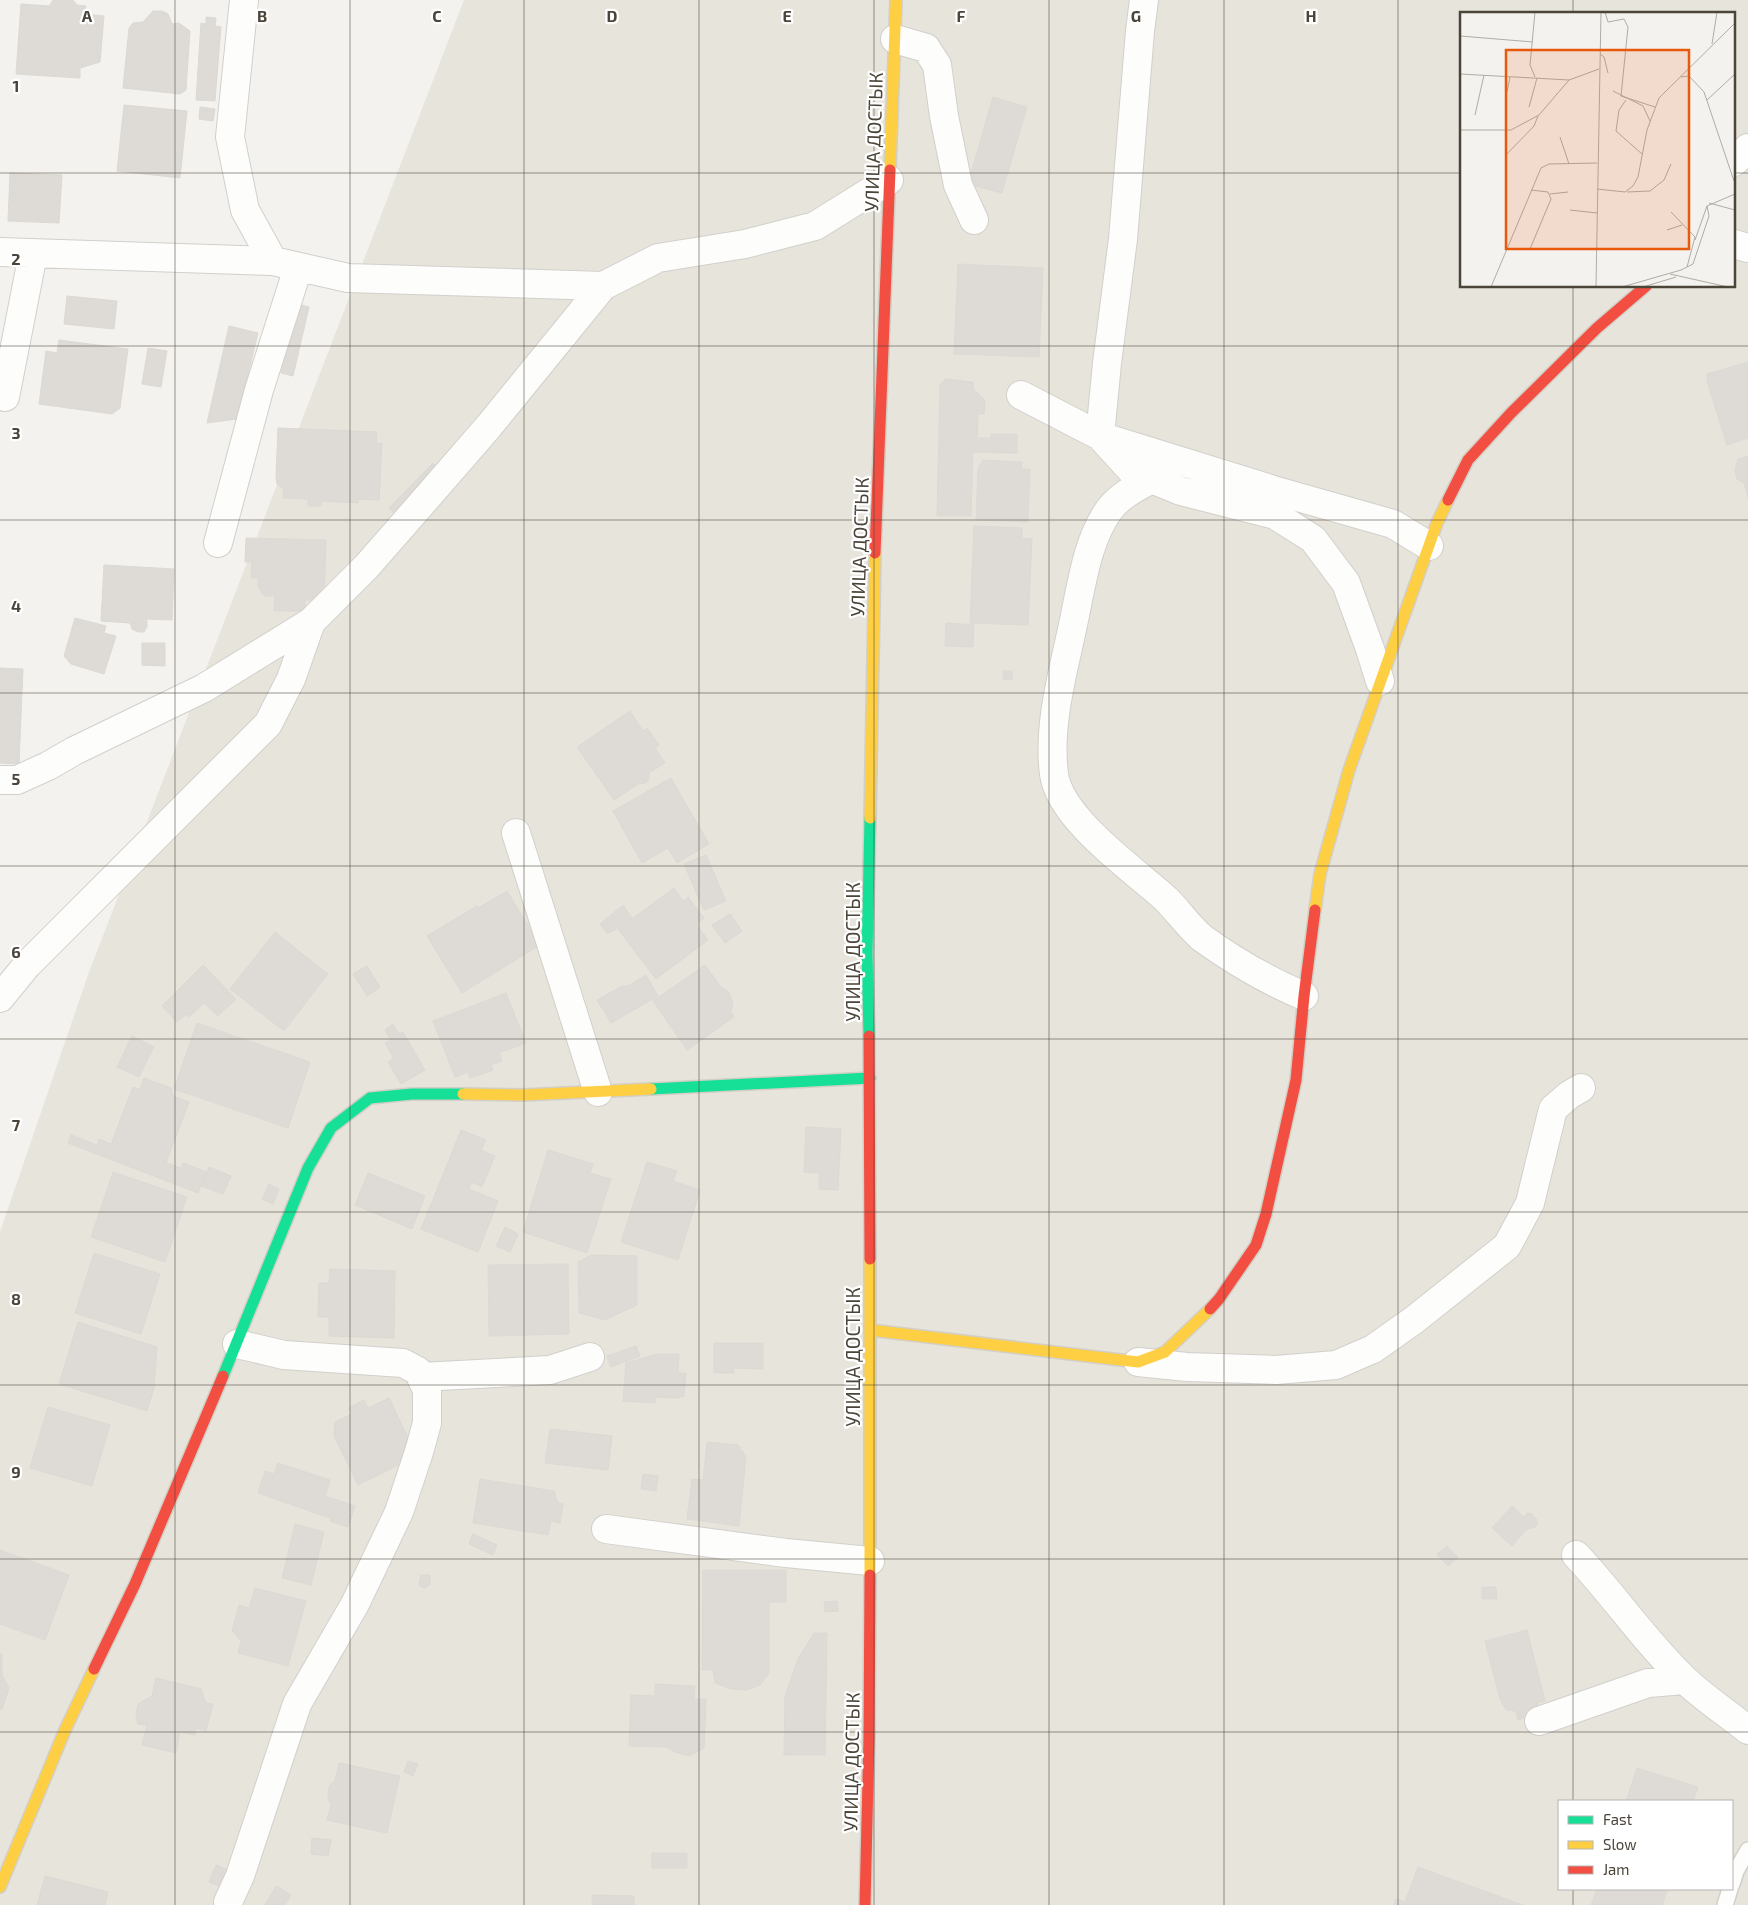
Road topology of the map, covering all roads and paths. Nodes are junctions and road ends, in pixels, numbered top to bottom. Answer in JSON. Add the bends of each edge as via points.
{"nodes":[{"id":1,"x":244,"y":0,"type":"edge"},
{"id":2,"x":896,"y":0,"type":"edge"},
{"id":3,"x":1144,"y":0,"type":"edge"},
{"id":4,"x":895,"y":39,"type":"junction"},
{"id":5,"x":1748,"y":148,"type":"edge"},
{"id":6,"x":1736,"y":160,"type":"edge"},
{"id":7,"x":889,"y":180,"type":"junction"},
{"id":8,"x":974,"y":220,"type":"dead end"},
{"id":9,"x":0,"y":252,"type":"edge"},
{"id":10,"x":33,"y":254,"type":"junction"},
{"id":11,"x":273,"y":261,"type":"junction"},
{"id":12,"x":298,"y":268,"type":"junction"},
{"id":13,"x":603,"y":286,"type":"junction"},
{"id":14,"x":1644,"y":288,"type":"edge"},
{"id":15,"x":1021,"y":395,"type":"dead end"},
{"id":16,"x":5,"y":397,"type":"dead end"},
{"id":17,"x":1100,"y":436,"type":"junction"},
{"id":18,"x":1152,"y":479,"type":"junction"},
{"id":19,"x":218,"y":543,"type":"dead end"},
{"id":20,"x":1429,"y":546,"type":"junction"},
{"id":21,"x":311,"y":622,"type":"junction"},
{"id":22,"x":1380,"y":681,"type":"junction"},
{"id":23,"x":0,"y":780,"type":"edge"},
{"id":24,"x":516,"y":833,"type":"dead end"},
{"id":25,"x":1304,"y":996,"type":"junction"},
{"id":26,"x":0,"y":998,"type":"edge"},
{"id":27,"x":870,"y":1078,"type":"junction"},
{"id":28,"x":1581,"y":1088,"type":"dead end"},
{"id":29,"x":598,"y":1092,"type":"junction"},
{"id":30,"x":870,"y":1330,"type":"junction"},
{"id":31,"x":237,"y":1344,"type":"junction"},
{"id":32,"x":590,"y":1357,"type":"dead end"},
{"id":33,"x":1138,"y":1362,"type":"junction"},
{"id":34,"x":421,"y":1377,"type":"junction"},
{"id":35,"x":606,"y":1528,"type":"dead end"},
{"id":36,"x":1576,"y":1555,"type":"dead end"},
{"id":37,"x":870,"y":1561,"type":"junction"},
{"id":38,"x":1685,"y":1680,"type":"junction"},
{"id":39,"x":1539,"y":1721,"type":"dead end"},
{"id":40,"x":1748,"y":1730,"type":"edge"},
{"id":41,"x":1748,"y":1850,"type":"edge"},
{"id":42,"x":1737,"y":1875,"type":"edge"},
{"id":43,"x":0,"y":1886,"type":"edge"},
{"id":44,"x":1730,"y":1890,"type":"edge"},
{"id":45,"x":228,"y":1902,"type":"dead end"},
{"id":46,"x":865,"y":1905,"type":"edge"},
{"id":47,"x":1726,"y":1905,"type":"edge"}],
"edges":[{"from":1,"to":11,"type":"street","via":[[230,138],[245,210]]},
{"from":2,"to":4,"type":"street","name":"УЛИЦА ДОСТЫК"},
{"from":3,"to":17,"type":"street","via":[[1123,239]]},
{"from":4,"to":7,"type":"street","name":"УЛИЦА ДОСТЫК"},
{"from":4,"to":8,"type":"street","via":[[926,48],[937,65],[958,185]]},
{"from":5,"to":6,"type":"street"},
{"from":7,"to":13,"type":"street","via":[[815,226],[745,244],[658,258]]},
{"from":7,"to":27,"type":"street","name":"УЛИЦА ДОСТЫК","via":[[874,586],[868,954]]},
{"from":9,"to":10,"type":"street"},
{"from":10,"to":11,"type":"street"},
{"from":10,"to":16,"type":"street"},
{"from":11,"to":12,"type":"street"},
{"from":12,"to":13,"type":"street","via":[[348,278]]},
{"from":12,"to":19,"type":"street","via":[[259,390]]},
{"from":13,"to":21,"type":"street","via":[[430,494],[367,566]]},
{"from":14,"to":20,"type":"street","via":[[1597,328],[1468,460]]},
{"from":15,"to":17,"type":"street"},
{"from":17,"to":18,"type":"street","via":[[1132,471]]},
{"from":17,"to":20,"type":"street","via":[[1393,524]]},
{"from":18,"to":22,"type":"street","via":[[1181,491],[1275,515],[1313,539],[1346,583]]},
{"from":18,"to":25,"type":"street","via":[[1133,489],[1110,508],[1090,552],[1057,698],[1054,776],[1065,802],[1086,829],[1166,900],[1201,936],[1246,967]]},
{"from":20,"to":22,"type":"street"},
{"from":21,"to":23,"type":"street","via":[[204,688],[17,780]]},
{"from":21,"to":26,"type":"street","via":[[292,679],[268,724],[27,965]]},
{"from":22,"to":25,"type":"street","via":[[1349,770],[1320,874]]},
{"from":24,"to":29,"type":"street"},
{"from":25,"to":33,"type":"street","via":[[1296,1080],[1256,1245],[1219,1299],[1185,1334],[1165,1352]]},
{"from":27,"to":29,"type":"street"},
{"from":27,"to":30,"type":"street","name":"УЛИЦА ДОСТЫК"},
{"from":28,"to":33,"type":"street","via":[[1553,1109],[1530,1203],[1507,1246],[1374,1348],[1336,1365],[1276,1370]]},
{"from":29,"to":31,"type":"street","via":[[412,1094],[370,1098],[352,1110],[331,1128],[308,1168]]},
{"from":30,"to":33,"type":"street"},
{"from":30,"to":37,"type":"street","name":"УЛИЦА ДОСТЫК"},
{"from":31,"to":34,"type":"street","via":[[284,1355],[403,1363],[418,1371]]},
{"from":31,"to":43,"type":"street","via":[[135,1584],[66,1730]]},
{"from":32,"to":34,"type":"street","via":[[550,1370]]},
{"from":34,"to":45,"type":"street","via":[[427,1390],[427,1423],[399,1512],[354,1604],[298,1704],[240,1876]]},
{"from":35,"to":37,"type":"street"},
{"from":36,"to":38,"type":"street"},
{"from":37,"to":46,"type":"street","name":"УЛИЦА ДОСТЫК"},
{"from":38,"to":39,"type":"street","via":[[1648,1683]]},
{"from":38,"to":40,"type":"street"},
{"from":41,"to":42,"type":"lane"},
{"from":44,"to":47,"type":"lane"}]}
